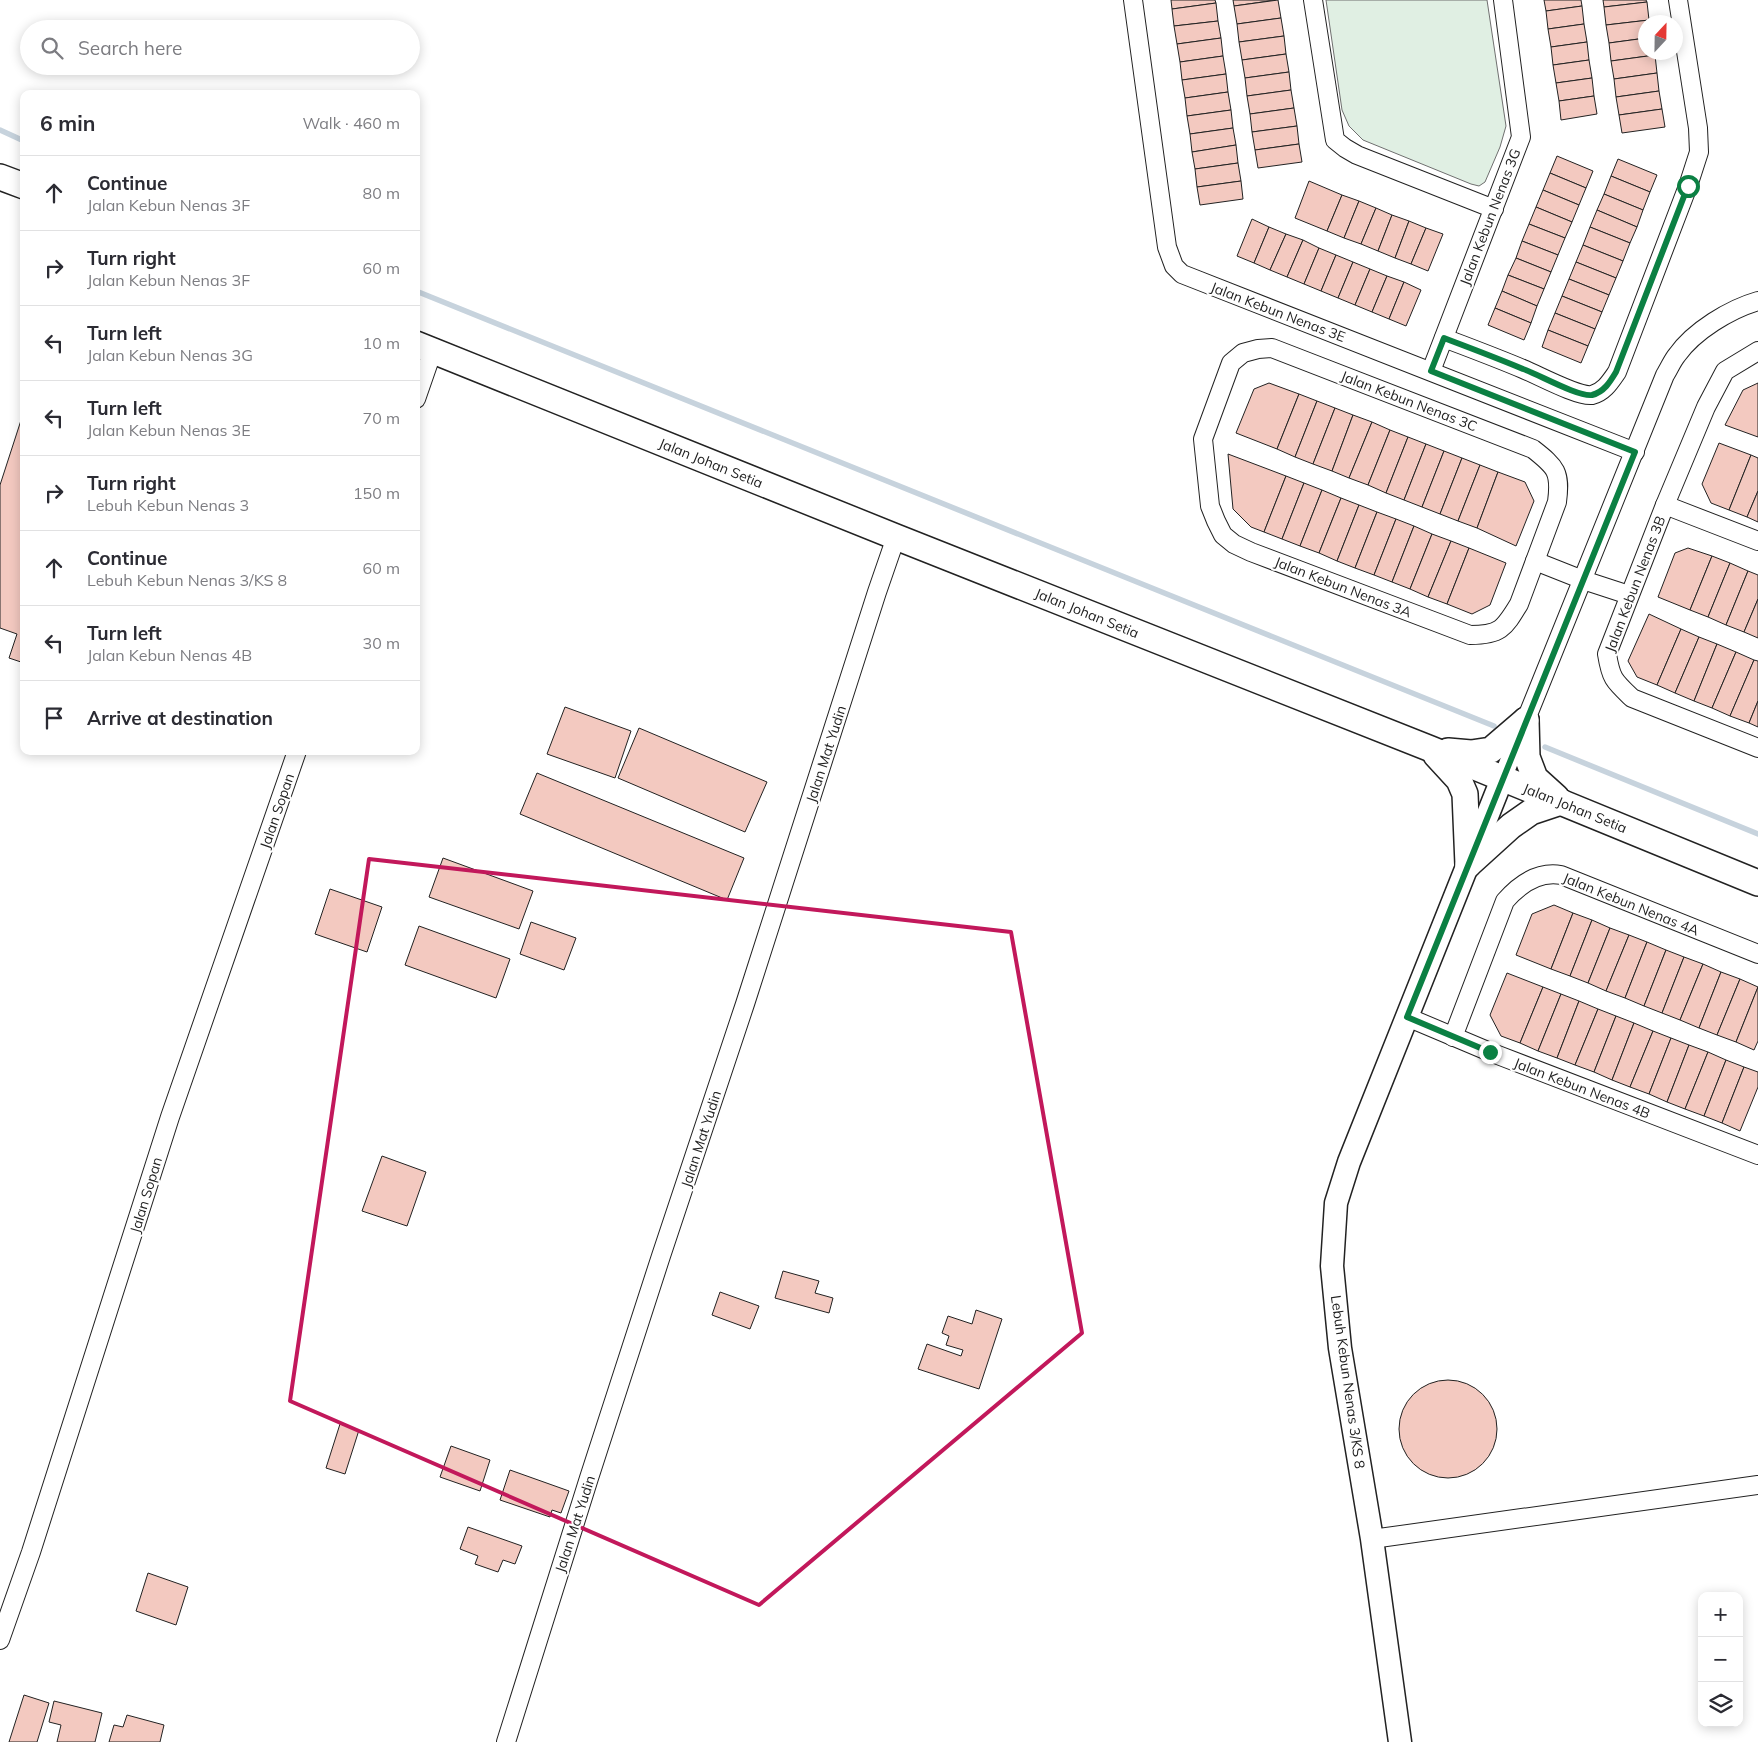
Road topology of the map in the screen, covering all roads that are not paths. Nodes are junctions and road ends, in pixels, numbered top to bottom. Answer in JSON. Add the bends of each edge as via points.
{"nodes":[{"id":1,"x":1133,"y":0,"type":"edge"},
{"id":2,"x":1313,"y":0,"type":"edge"},
{"id":3,"x":1503,"y":0,"type":"edge"},
{"id":4,"x":1678,"y":0,"type":"edge"},
{"id":5,"x":0,"y":177,"type":"edge"},
{"id":6,"x":20,"y":184,"type":"edge"},
{"id":7,"x":1494,"y":209,"type":"junction"},
{"id":8,"x":1758,"y":301,"type":"edge"},
{"id":9,"x":1444,"y":338,"type":"junction"},
{"id":10,"x":424,"y":347,"type":"edge"},
{"id":11,"x":1758,"y":351,"type":"edge"},
{"id":12,"x":1431,"y":371,"type":"junction"},
{"id":13,"x":420,"y":373,"type":"edge"},
{"id":14,"x":1207,"y":426,"type":"joint"},
{"id":15,"x":1635,"y":452,"type":"junction"},
{"id":16,"x":1665,"y":505,"type":"junction"},
{"id":17,"x":896,"y":537,"type":"junction"},
{"id":18,"x":1758,"y":541,"type":"edge"},
{"id":19,"x":1536,"y":562,"type":"junction"},
{"id":20,"x":1583,"y":580,"type":"junction"},
{"id":21,"x":1629,"y":595,"type":"junction"},
{"id":22,"x":1526,"y":720,"type":"junction"},
{"id":23,"x":1758,"y":748,"type":"edge"},
{"id":24,"x":1431,"y":749,"type":"junction"},
{"id":25,"x":296,"y":755,"type":"edge"},
{"id":26,"x":1502,"y":779,"type":"junction"},
{"id":27,"x":1561,"y":802,"type":"junction"},
{"id":28,"x":1468,"y":865,"type":"junction"},
{"id":29,"x":1758,"y":883,"type":"edge"},
{"id":30,"x":1758,"y":954,"type":"edge"},
{"id":31,"x":1407,"y":1017,"type":"junction"},
{"id":32,"x":1453,"y":1037,"type":"junction"},
{"id":33,"x":1758,"y":1155,"type":"edge"},
{"id":34,"x":1758,"y":1485,"type":"edge"},
{"id":35,"x":1372,"y":1539,"type":"junction"},
{"id":36,"x":0,"y":1640,"type":"edge"},
{"id":37,"x":506,"y":1742,"type":"edge"},
{"id":38,"x":1400,"y":1742,"type":"edge"}],
"edges":[{"from":1,"to":12,"type":"street","name":"Jalan Kebun Nenas 3E","via":[[1167,247],[1174,266],[1182,274],[1198,281]]},
{"from":2,"to":7,"type":"street","via":[[1335,140],[1357,154]]},
{"from":3,"to":7,"type":"street","name":"Jalan Kebun Nenas 3G","via":[[1521,137]]},
{"from":4,"to":9,"type":"street","via":[[1699,152],[1609,385],[1590,395],[1572,390]]},
{"from":5,"to":6,"type":"main road"},
{"from":7,"to":9,"type":"street","name":"Jalan Kebun Nenas 3G"},
{"from":8,"to":15,"type":"street","via":[[1720,317],[1677,354]]},
{"from":9,"to":12,"type":"street","name":"Jalan Kebun Nenas 3G"},
{"from":10,"to":13,"type":"street"},
{"from":10,"to":17,"type":"main road","name":"Jalan Johan Setia"},
{"from":11,"to":16,"type":"street","name":"Jalan Kebun Nenas 3B","via":[[1725,371],[1706,406]]},
{"from":12,"to":15,"type":"street","name":"Jalan Kebun Nenas 3E"},
{"from":14,"to":19,"type":"street","name":"Jalan Kebun Nenas 3A","via":[[1203,440],[1210,506],[1223,535],[1251,552],[1470,635],[1488,635],[1502,629],[1519,604]]},
{"from":14,"to":19,"type":"street","name":"Jalan Kebun Nenas 3C","via":[[1231,363],[1243,353],[1272,348],[1533,449],[1556,471],[1559,485],[1557,502]]},
{"from":15,"to":20,"type":"street"},
{"from":16,"to":18,"type":"street"},
{"from":16,"to":21,"type":"street","name":"Jalan Kebun Nenas 3B"},
{"from":17,"to":24,"type":"main road","name":"Jalan Johan Setia"},
{"from":17,"to":37,"type":"street","name":"Jalan Mat Yudin"},
{"from":19,"to":20,"type":"street"},
{"from":20,"to":21,"type":"street"},
{"from":20,"to":22,"type":"street"},
{"from":21,"to":23,"type":"street","name":"Jalan Kebun Nenas 3B","via":[[1607,654],[1610,673],[1618,685],[1632,698]]},
{"from":22,"to":24,"type":"main road","via":[[1491,750],[1471,753]]},
{"from":22,"to":26,"type":"street"},
{"from":22,"to":27,"type":"main road","via":[[1527,757],[1535,778]]},
{"from":24,"to":26,"type":"main road","name":"Jalan Johan Setia"},
{"from":24,"to":28,"type":"main road","via":[[1459,780],[1465,794]]},
{"from":25,"to":36,"type":"street","name":"Jalan Sopan","via":[[173,1108]]},
{"from":26,"to":27,"type":"main road","name":"Jalan Johan Setia"},
{"from":26,"to":28,"type":"street","name":"Lebuh Kebun Nenas 3/KS 8"},
{"from":27,"to":28,"type":"main road","via":[[1532,812],[1511,826]]},
{"from":27,"to":29,"type":"main road","name":"Jalan Johan Setia"},
{"from":28,"to":31,"type":"street","name":"Lebuh Kebun Nenas 3/KS 8"},
{"from":30,"to":32,"type":"street","name":"Jalan Kebun Nenas 4A","via":[[1561,875],[1539,876],[1525,883],[1505,901]]},
{"from":31,"to":32,"type":"street","name":"Jalan Kebun Nenas 4B"},
{"from":31,"to":35,"type":"street","name":"Lebuh Kebun Nenas 3/KS 8","via":[[1336,1203],[1332,1266],[1340,1348]]},
{"from":32,"to":33,"type":"street","name":"Jalan Kebun Nenas 4B"},
{"from":34,"to":35,"type":"street"},
{"from":35,"to":38,"type":"street","name":"Lebuh Kebun Nenas 3/KS 8"}]}
